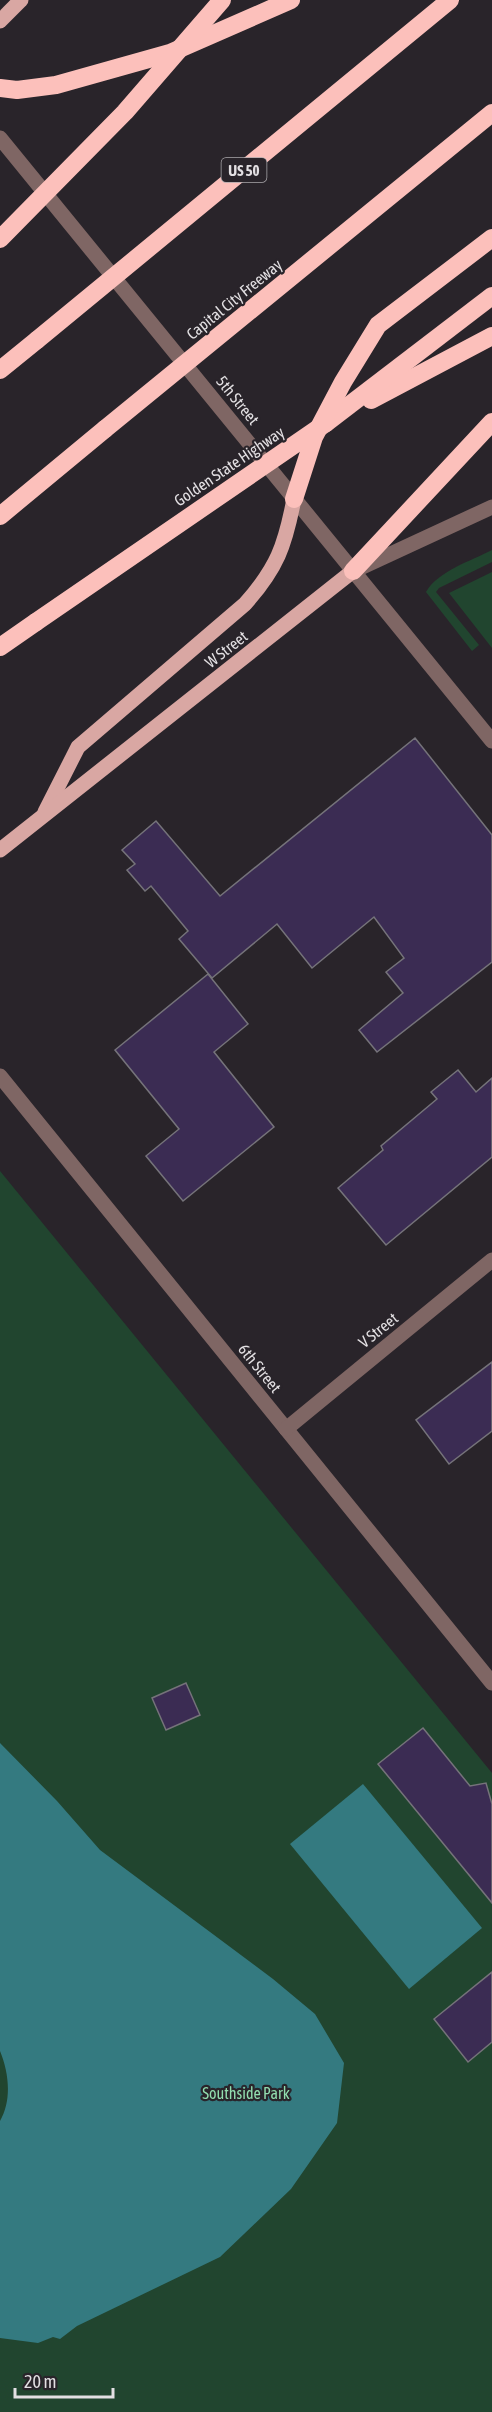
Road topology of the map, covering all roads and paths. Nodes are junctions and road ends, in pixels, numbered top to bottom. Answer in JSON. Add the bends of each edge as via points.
{"nodes":[{"id":1,"x":21,"y":0,"type":"edge"},
{"id":2,"x":222,"y":0,"type":"edge"},
{"id":3,"x":291,"y":0,"type":"edge"},
{"id":4,"x":450,"y":0,"type":"edge"},
{"id":5,"x":0,"y":21,"type":"edge"},
{"id":6,"x":0,"y":88,"type":"edge"},
{"id":7,"x":492,"y":113,"type":"edge"},
{"id":8,"x":0,"y":138,"type":"edge"},
{"id":9,"x":492,"y":238,"type":"edge"},
{"id":10,"x":0,"y":239,"type":"edge"},
{"id":11,"x":492,"y":296,"type":"edge"},
{"id":12,"x":492,"y":336,"type":"edge"},
{"id":13,"x":0,"y":370,"type":"edge"},
{"id":14,"x":492,"y":422,"type":"edge"},
{"id":15,"x":326,"y":423,"type":"junction"},
{"id":16,"x":294,"y":499,"type":"junction"},
{"id":17,"x":492,"y":507,"type":"edge"},
{"id":18,"x":0,"y":516,"type":"edge"},
{"id":19,"x":353,"y":571,"type":"junction"},
{"id":20,"x":0,"y":647,"type":"edge"},
{"id":21,"x":492,"y":741,"type":"edge"},
{"id":22,"x":42,"y":818,"type":"junction"},
{"id":23,"x":0,"y":850,"type":"edge"},
{"id":24,"x":0,"y":1076,"type":"edge"},
{"id":25,"x":492,"y":1260,"type":"edge"},
{"id":26,"x":286,"y":1429,"type":"junction"},
{"id":27,"x":492,"y":1683,"type":"edge"}],
"edges":[{"from":1,"to":5,"type":"main road"},
{"from":2,"to":10,"type":"highway","bridge":true,"via":[[125,112]]},
{"from":3,"to":6,"type":"highway","via":[[170,53],[56,85]]},
{"from":4,"to":13,"type":"highway","number":"US 50","bridge":true},
{"from":7,"to":18,"type":"highway","name":"Capital City Freeway","bridge":true},
{"from":8,"to":16,"type":"street","name":"5th Street"},
{"from":9,"to":16,"type":"highway","via":[[378,325],[314,437]]},
{"from":11,"to":15,"type":"highway"},
{"from":12,"to":15,"type":"highway","name":"Golden State Highway"},
{"from":14,"to":19,"type":"highway"},
{"from":15,"to":20,"type":"highway","name":"Golden State Highway","bridge":true},
{"from":16,"to":19,"type":"street","name":"5th Street"},
{"from":16,"to":22,"type":"main road","via":[[280,553],[266,581],[245,604],[78,747]]},
{"from":17,"to":19,"type":"street","name":"W Street"},
{"from":19,"to":21,"type":"street","name":"5th Street"},
{"from":19,"to":22,"type":"main road","name":"W Street"},
{"from":22,"to":23,"type":"main road","name":"W Street"},
{"from":24,"to":26,"type":"street","name":"6th Street"},
{"from":25,"to":26,"type":"street","name":"V Street"},
{"from":26,"to":27,"type":"street","name":"6th Street"}]}
